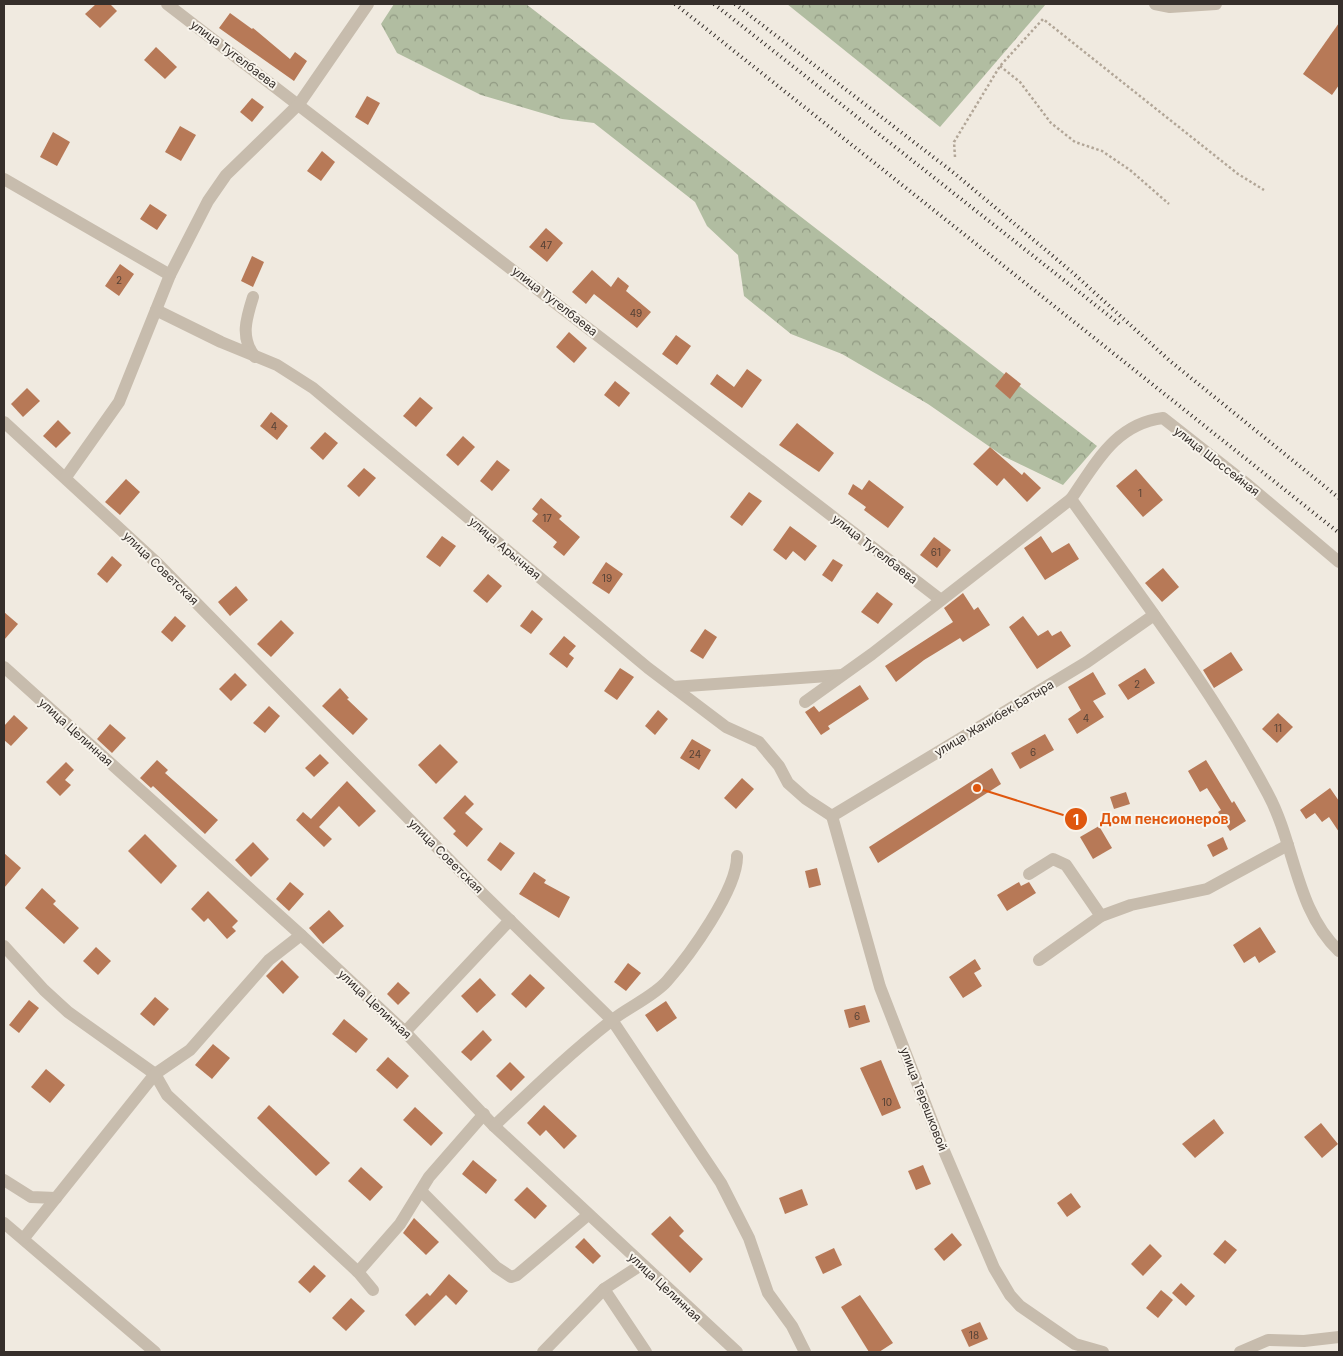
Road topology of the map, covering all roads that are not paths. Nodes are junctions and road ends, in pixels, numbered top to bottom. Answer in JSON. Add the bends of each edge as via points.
{"nodes":[{"id":1,"x":167,"y":4,"type":"edge"},
{"id":2,"x":368,"y":4,"type":"edge"},
{"id":3,"x":1155,"y":4,"type":"edge"},
{"id":4,"x":1216,"y":4,"type":"edge"},
{"id":5,"x":299,"y":104,"type":"junction"},
{"id":6,"x":4,"y":179,"type":"edge"},
{"id":7,"x":170,"y":275,"type":"junction"},
{"id":8,"x":253,"y":297,"type":"dead end"},
{"id":9,"x":156,"y":310,"type":"junction"},
{"id":10,"x":255,"y":357,"type":"junction"},
{"id":11,"x":4,"y":422,"type":"edge"},
{"id":12,"x":66,"y":477,"type":"junction"},
{"id":13,"x":1070,"y":499,"type":"junction"},
{"id":14,"x":1339,"y":562,"type":"edge"},
{"id":15,"x":941,"y":600,"type":"junction"},
{"id":16,"x":1154,"y":615,"type":"junction"},
{"id":17,"x":4,"y":667,"type":"edge"},
{"id":18,"x":842,"y":675,"type":"junction"},
{"id":19,"x":673,"y":687,"type":"junction"},
{"id":20,"x":805,"y":702,"type":"dead end"},
{"id":21,"x":832,"y":816,"type":"junction"},
{"id":22,"x":1288,"y":845,"type":"junction"},
{"id":23,"x":737,"y":856,"type":"dead end"},
{"id":24,"x":1029,"y":874,"type":"dead end"},
{"id":25,"x":1101,"y":916,"type":"junction"},
{"id":26,"x":510,"y":920,"type":"junction"},
{"id":27,"x":301,"y":935,"type":"junction"},
{"id":28,"x":4,"y":946,"type":"edge"},
{"id":29,"x":1339,"y":951,"type":"edge"},
{"id":30,"x":1038,"y":960,"type":"dead end"},
{"id":31,"x":612,"y":1020,"type":"junction"},
{"id":32,"x":405,"y":1032,"type":"junction"},
{"id":33,"x":155,"y":1074,"type":"junction"},
{"id":34,"x":484,"y":1114,"type":"junction"},
{"id":35,"x":494,"y":1126,"type":"junction"},
{"id":36,"x":4,"y":1180,"type":"edge"},
{"id":37,"x":421,"y":1191,"type":"junction"},
{"id":38,"x":56,"y":1198,"type":"junction"},
{"id":39,"x":588,"y":1215,"type":"junction"},
{"id":40,"x":4,"y":1222,"type":"edge"},
{"id":41,"x":24,"y":1238,"type":"junction"},
{"id":42,"x":641,"y":1265,"type":"junction"},
{"id":43,"x":358,"y":1272,"type":"junction"},
{"id":44,"x":604,"y":1288,"type":"junction"},
{"id":45,"x":373,"y":1290,"type":"dead end"},
{"id":46,"x":1339,"y":1337,"type":"edge"},
{"id":47,"x":1074,"y":1348,"type":"edge"},
{"id":48,"x":154,"y":1352,"type":"edge"},
{"id":49,"x":543,"y":1352,"type":"edge"},
{"id":50,"x":646,"y":1352,"type":"edge"},
{"id":51,"x":736,"y":1352,"type":"edge"},
{"id":52,"x":805,"y":1352,"type":"edge"},
{"id":53,"x":1103,"y":1352,"type":"edge"},
{"id":54,"x":1240,"y":1352,"type":"edge"}],
"edges":[{"from":1,"to":5,"type":"street","name":"улица Тугелбаева"},
{"from":2,"to":5,"type":"street"},
{"from":3,"to":4,"type":"street","via":[[1170,7]]},
{"from":5,"to":7,"type":"street","via":[[226,175],[208,202]]},
{"from":5,"to":15,"type":"street","name":"улица Тугелбаева"},
{"from":6,"to":7,"type":"street"},
{"from":7,"to":9,"type":"street"},
{"from":8,"to":10,"type":"street","via":[[244,332]]},
{"from":9,"to":10,"type":"street","name":"улица Арычная"},
{"from":9,"to":12,"type":"street","via":[[120,402]]},
{"from":10,"to":19,"type":"street","name":"улица Арычная","via":[[294,374],[313,388]]},
{"from":11,"to":12,"type":"street","name":"улица Советская"},
{"from":12,"to":26,"type":"street","name":"улица Советская","via":[[158,564]]},
{"from":13,"to":14,"type":"street","name":"улица Шоссейная","via":[[1114,440],[1131,427],[1163,418]]},
{"from":13,"to":15,"type":"street"},
{"from":13,"to":16,"type":"street"},
{"from":15,"to":18,"type":"street"},
{"from":16,"to":21,"type":"street","name":"улица Жанибек Батыра","via":[[1087,662]]},
{"from":16,"to":22,"type":"street","via":[[1237,738],[1269,796]]},
{"from":17,"to":27,"type":"street","name":"улица Целинная"},
{"from":18,"to":19,"type":"street"},
{"from":18,"to":20,"type":"street"},
{"from":19,"to":21,"type":"street","name":"улица Арычная","via":[[726,727],[759,742],[788,783],[806,800]]},
{"from":21,"to":47,"type":"street","name":"улица Терешковой","via":[[880,987],[938,1139],[994,1268],[1020,1306]]},
{"from":22,"to":25,"type":"street","via":[[1207,889],[1131,905]]},
{"from":22,"to":29,"type":"street","via":[[1312,911],[1327,939]]},
{"from":23,"to":31,"type":"street","via":[[732,882],[719,910],[666,983]]},
{"from":24,"to":25,"type":"street","via":[[1045,862],[1058,860],[1066,865]]},
{"from":25,"to":30,"type":"street"},
{"from":26,"to":31,"type":"street","name":"улица Советская"},
{"from":26,"to":32,"type":"street"},
{"from":27,"to":32,"type":"street","name":"улица Целинная"},
{"from":27,"to":33,"type":"street","via":[[268,960],[190,1050]]},
{"from":28,"to":33,"type":"street","via":[[68,1012]]},
{"from":31,"to":35,"type":"street","via":[[561,1062]]},
{"from":31,"to":52,"type":"street","name":"улица Советская","via":[[721,1183],[749,1238],[768,1293],[792,1326]]},
{"from":32,"to":34,"type":"street","name":"улица Целинная"},
{"from":33,"to":38,"type":"street"},
{"from":33,"to":43,"type":"street","via":[[167,1095]]},
{"from":34,"to":35,"type":"street","name":"улица Целинная"},
{"from":34,"to":37,"type":"street","via":[[429,1177]]},
{"from":35,"to":39,"type":"street","name":"улица Целинная"},
{"from":36,"to":38,"type":"street","via":[[31,1197]]},
{"from":37,"to":39,"type":"street","via":[[496,1267],[511,1277],[517,1276]]},
{"from":37,"to":43,"type":"street","via":[[400,1224]]},
{"from":38,"to":41,"type":"street"},
{"from":39,"to":42,"type":"street","name":"улица Целинная"},
{"from":40,"to":41,"type":"street"},
{"from":41,"to":48,"type":"street"},
{"from":42,"to":44,"type":"street"},
{"from":42,"to":51,"type":"street","name":"улица Целинная"},
{"from":43,"to":45,"type":"street"},
{"from":44,"to":49,"type":"street"},
{"from":44,"to":50,"type":"street"},
{"from":46,"to":54,"type":"street","via":[[1304,1341],[1268,1340]]},
{"from":47,"to":53,"type":"street","name":"улица Терешковой"}]}
